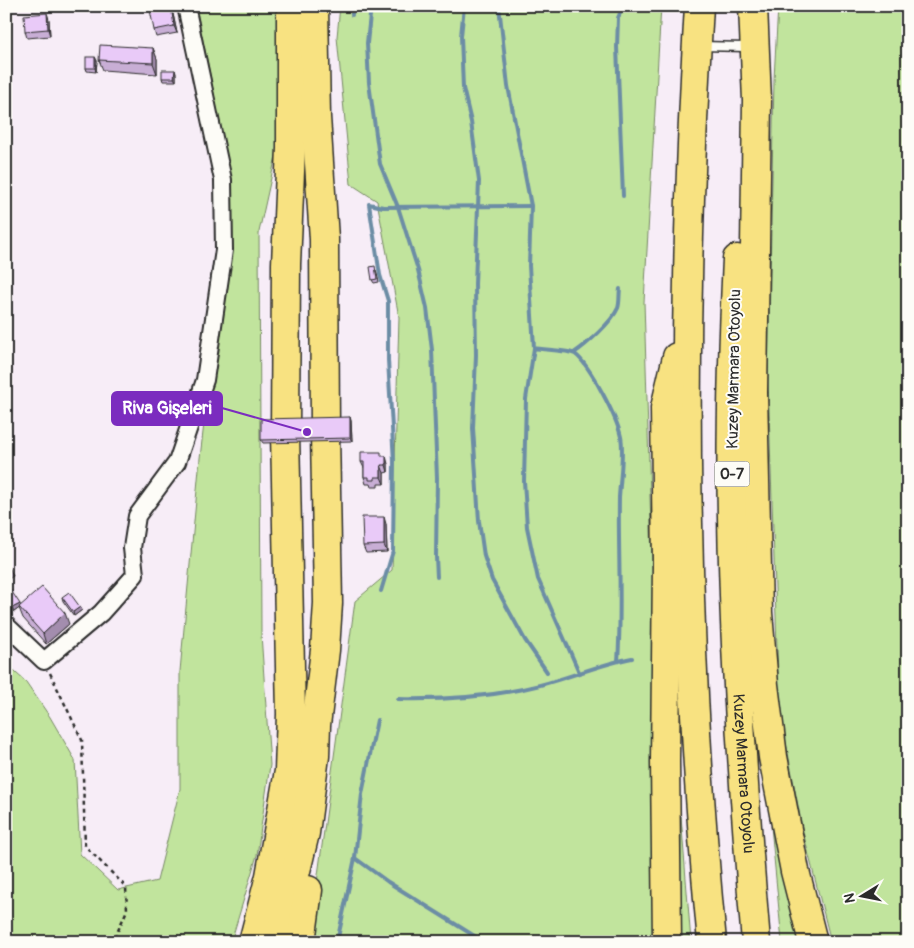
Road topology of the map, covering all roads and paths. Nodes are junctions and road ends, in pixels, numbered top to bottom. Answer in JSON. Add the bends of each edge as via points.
{"nodes":[{"id":1,"x":186,"y":6,"type":"edge"},
{"id":2,"x":314,"y":6,"type":"edge"},
{"id":3,"x":699,"y":6,"type":"edge"},
{"id":4,"x":747,"y":6,"type":"edge"},
{"id":5,"x":752,"y":6,"type":"edge"},
{"id":6,"x":291,"y":11,"type":"edge"},
{"id":7,"x":696,"y":46,"type":"junction"},
{"id":8,"x":745,"y":47,"type":"junction"},
{"id":9,"x":688,"y":309,"type":"junction"},
{"id":10,"x":6,"y":626,"type":"edge"},
{"id":11,"x":44,"y":661,"type":"junction"},
{"id":12,"x":316,"y":725,"type":"junction"},
{"id":13,"x":113,"y":942,"type":"edge"},
{"id":14,"x":253,"y":942,"type":"edge"},
{"id":15,"x":279,"y":942,"type":"edge"},
{"id":16,"x":301,"y":942,"type":"edge"},
{"id":17,"x":667,"y":942,"type":"edge"},
{"id":18,"x":712,"y":942,"type":"edge"},
{"id":19,"x":756,"y":942,"type":"edge"},
{"id":20,"x":813,"y":942,"type":"edge"}],
"edges":[{"from":1,"to":11,"type":"street","via":[[223,180],[224,250],[205,380],[177,462],[137,516],[132,548],[135,575],[101,613]]},
{"from":2,"to":12,"type":"highway","via":[[316,117],[326,301],[328,603]]},
{"from":3,"to":7,"type":"highway"},
{"from":4,"to":8,"type":"highway","name":"Kuzey Marmara Otoyolu","number":"O-7"},
{"from":5,"to":20,"type":"highway","via":[[757,101],[753,393],[758,613],[773,757]]},
{"from":6,"to":14,"type":"highway","via":[[285,432],[291,714],[289,771],[270,876]]},
{"from":7,"to":8,"type":"lane"},
{"from":7,"to":9,"type":"highway"},
{"from":8,"to":19,"type":"highway","name":"Kuzey Marmara Otoyolu","number":"O-7","via":[[731,389],[732,516],[743,771]]},
{"from":9,"to":17,"type":"highway","via":[[665,408]]},
{"from":9,"to":18,"type":"highway","via":[[692,629]]},
{"from":10,"to":11,"type":"street"},
{"from":11,"to":13,"type":"path","via":[[82,740],[85,846],[126,887],[127,910]]},
{"from":12,"to":15,"type":"highway","via":[[305,833]]},
{"from":12,"to":16,"type":"highway","via":[[321,777]]}]}
